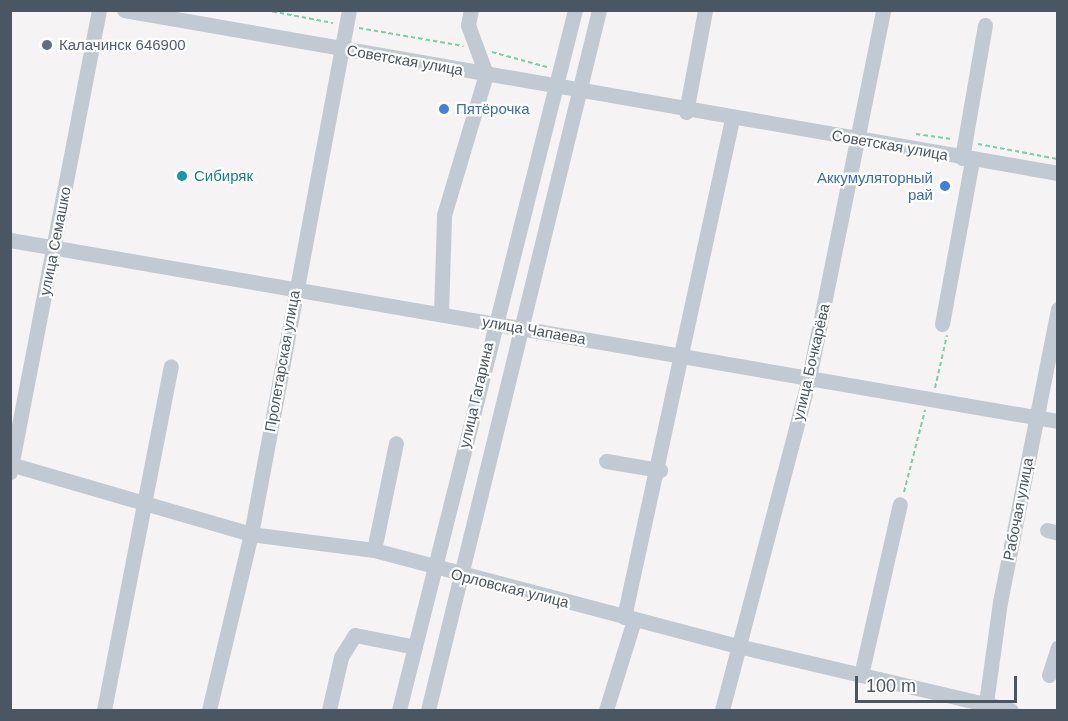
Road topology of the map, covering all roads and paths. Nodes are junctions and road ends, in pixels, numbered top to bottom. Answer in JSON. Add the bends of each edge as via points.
{"nodes":[{"id":1,"x":99,"y":10,"type":"edge"},
{"id":2,"x":124,"y":10,"type":"edge"},
{"id":3,"x":265,"y":10,"type":"edge"},
{"id":4,"x":471,"y":10,"type":"edge"},
{"id":5,"x":576,"y":10,"type":"edge"},
{"id":6,"x":598,"y":10,"type":"edge"},
{"id":7,"x":705,"y":10,"type":"edge"},
{"id":8,"x":884,"y":10,"type":"edge"},
{"id":9,"x":206,"y":18,"type":"edge"},
{"id":10,"x":347,"y":18,"type":"edge"},
{"id":11,"x":985,"y":25,"type":"dead end"},
{"id":12,"x":341,"y":49,"type":"junction"},
{"id":13,"x":480,"y":50,"type":"junction"},
{"id":14,"x":558,"y":71,"type":"junction"},
{"id":15,"x":486,"y":74,"type":"junction"},
{"id":16,"x":554,"y":87,"type":"junction"},
{"id":17,"x":580,"y":91,"type":"junction"},
{"id":18,"x":686,"y":112,"type":"junction"},
{"id":19,"x":732,"y":119,"type":"junction"},
{"id":20,"x":860,"y":139,"type":"junction"},
{"id":21,"x":967,"y":159,"type":"junction"},
{"id":22,"x":1058,"y":173,"type":"edge"},
{"id":23,"x":10,"y":240,"type":"edge"},
{"id":24,"x":53,"y":248,"type":"junction"},
{"id":25,"x":296,"y":288,"type":"junction"},
{"id":26,"x":1058,"y":309,"type":"edge"},
{"id":27,"x":441,"y":314,"type":"junction"},
{"id":28,"x":493,"y":323,"type":"junction"},
{"id":29,"x":942,"y":324,"type":"joint"},
{"id":30,"x":523,"y":328,"type":"junction"},
{"id":31,"x":682,"y":356,"type":"junction"},
{"id":32,"x":171,"y":366,"type":"dead end"},
{"id":33,"x":809,"y":378,"type":"junction"},
{"id":34,"x":930,"y":399,"type":"junction"},
{"id":35,"x":1036,"y":417,"type":"junction"},
{"id":36,"x":1058,"y":421,"type":"edge"},
{"id":37,"x":396,"y":442,"type":"dead end"},
{"id":38,"x":606,"y":462,"type":"dead end"},
{"id":39,"x":11,"y":467,"type":"edge"},
{"id":40,"x":660,"y":470,"type":"junction"},
{"id":41,"x":142,"y":504,"type":"junction"},
{"id":42,"x":900,"y":504,"type":"joint"},
{"id":43,"x":251,"y":534,"type":"junction"},
{"id":44,"x":374,"y":550,"type":"junction"},
{"id":45,"x":434,"y":568,"type":"junction"},
{"id":46,"x":462,"y":576,"type":"junction"},
{"id":47,"x":629,"y":619,"type":"junction"},
{"id":48,"x":738,"y":646,"type":"junction"},
{"id":49,"x":415,"y":647,"type":"junction"},
{"id":50,"x":1058,"y":647,"type":"edge"},
{"id":51,"x":861,"y":675,"type":"junction"},
{"id":52,"x":1049,"y":675,"type":"dead end"},
{"id":53,"x":986,"y":708,"type":"edge"},
{"id":54,"x":104,"y":711,"type":"edge"},
{"id":55,"x":209,"y":711,"type":"edge"},
{"id":56,"x":329,"y":711,"type":"edge"},
{"id":57,"x":399,"y":711,"type":"edge"},
{"id":58,"x":428,"y":711,"type":"edge"},
{"id":59,"x":606,"y":711,"type":"edge"},
{"id":60,"x":722,"y":711,"type":"edge"},
{"id":61,"x":1011,"y":711,"type":"edge"}],
"edges":[{"from":1,"to":24,"type":"street","name":"улица Семашко"},
{"from":2,"to":9,"type":"street","name":"Советская улица"},
{"from":3,"to":10,"type":"path"},
{"from":4,"to":13,"type":"street","via":[[468,25]]},
{"from":5,"to":14,"type":"street","name":"улица Гагарина"},
{"from":6,"to":17,"type":"street","name":"улица Гагарина"},
{"from":7,"to":18,"type":"street"},
{"from":8,"to":20,"type":"street","name":"улица Бочкарёва"},
{"from":9,"to":12,"type":"street","name":"Советская улица"},
{"from":10,"to":12,"type":"street","name":"Пролетарская улица"},
{"from":10,"to":13,"type":"path"},
{"from":11,"to":21,"type":"street"},
{"from":12,"to":15,"type":"street","name":"Советская улица"},
{"from":12,"to":25,"type":"street","name":"Пролетарская улица"},
{"from":13,"to":14,"type":"path"},
{"from":13,"to":15,"type":"street"},
{"from":14,"to":16,"type":"street","name":"улица Гагарина"},
{"from":15,"to":16,"type":"street","name":"Советская улица"},
{"from":15,"to":27,"type":"street","via":[[444,214]]},
{"from":16,"to":17,"type":"street","name":"Советская улица"},
{"from":16,"to":28,"type":"street","name":"улица Гагарина"},
{"from":17,"to":18,"type":"street","name":"Советская улица"},
{"from":17,"to":30,"type":"street","name":"улица Гагарина"},
{"from":18,"to":19,"type":"street","name":"Советская улица"},
{"from":19,"to":20,"type":"street","name":"Советская улица"},
{"from":19,"to":31,"type":"street"},
{"from":20,"to":21,"type":"street","name":"Советская улица"},
{"from":20,"to":33,"type":"street","name":"улица Бочкарёва"},
{"from":21,"to":22,"type":"street","name":"Советская улица"},
{"from":21,"to":29,"type":"street"},
{"from":23,"to":24,"type":"street","name":"улица Чапаева"},
{"from":24,"to":25,"type":"street","name":"улица Чапаева"},
{"from":24,"to":39,"type":"street","name":"улица Семашко"},
{"from":25,"to":27,"type":"street","name":"улица Чапаева"},
{"from":25,"to":43,"type":"street","name":"Пролетарская улица"},
{"from":26,"to":35,"type":"street","name":"Рабочая улица"},
{"from":27,"to":28,"type":"street","name":"улица Чапаева"},
{"from":28,"to":30,"type":"street","name":"улица Чапаева"},
{"from":28,"to":45,"type":"street","name":"улица Гагарина"},
{"from":29,"to":34,"type":"path","via":[[949,328]]},
{"from":30,"to":31,"type":"street","name":"улица Чапаева"},
{"from":30,"to":46,"type":"street","name":"улица Гагарина"},
{"from":31,"to":33,"type":"street","name":"улица Чапаева"},
{"from":31,"to":40,"type":"street"},
{"from":32,"to":41,"type":"street"},
{"from":33,"to":34,"type":"street","name":"улица Чапаева"},
{"from":33,"to":48,"type":"street","name":"улица Бочкарёва"},
{"from":34,"to":35,"type":"street","name":"улица Чапаева"},
{"from":34,"to":42,"type":"path"},
{"from":35,"to":36,"type":"street","name":"улица Чапаева"},
{"from":35,"to":53,"type":"street","name":"Рабочая улица"},
{"from":37,"to":44,"type":"street"},
{"from":38,"to":40,"type":"street"},
{"from":39,"to":41,"type":"street","name":"Орловская улица"},
{"from":40,"to":47,"type":"street"},
{"from":41,"to":43,"type":"street","name":"Орловская улица"},
{"from":41,"to":54,"type":"street"},
{"from":42,"to":51,"type":"street"},
{"from":43,"to":44,"type":"street","name":"Орловская улица"},
{"from":43,"to":55,"type":"street","name":"Пролетарская улица"},
{"from":44,"to":45,"type":"street","name":"Орловская улица"},
{"from":45,"to":46,"type":"street","name":"Орловская улица"},
{"from":45,"to":49,"type":"street","name":"улица Гагарина"},
{"from":46,"to":47,"type":"street","name":"Орловская улица"},
{"from":46,"to":58,"type":"street","name":"улица Гагарина"},
{"from":47,"to":48,"type":"street","name":"Орловская улица"},
{"from":47,"to":59,"type":"street"},
{"from":48,"to":51,"type":"street","name":"Орловская улица"},
{"from":48,"to":60,"type":"street","name":"улица Бочкарёва"},
{"from":49,"to":56,"type":"street","via":[[356,635],[341,657]]},
{"from":49,"to":57,"type":"street","name":"улица Гагарина"},
{"from":50,"to":52,"type":"street"},
{"from":51,"to":53,"type":"street","name":"Орловская улица"},
{"from":53,"to":61,"type":"street","name":"Орловская улица"}]}
